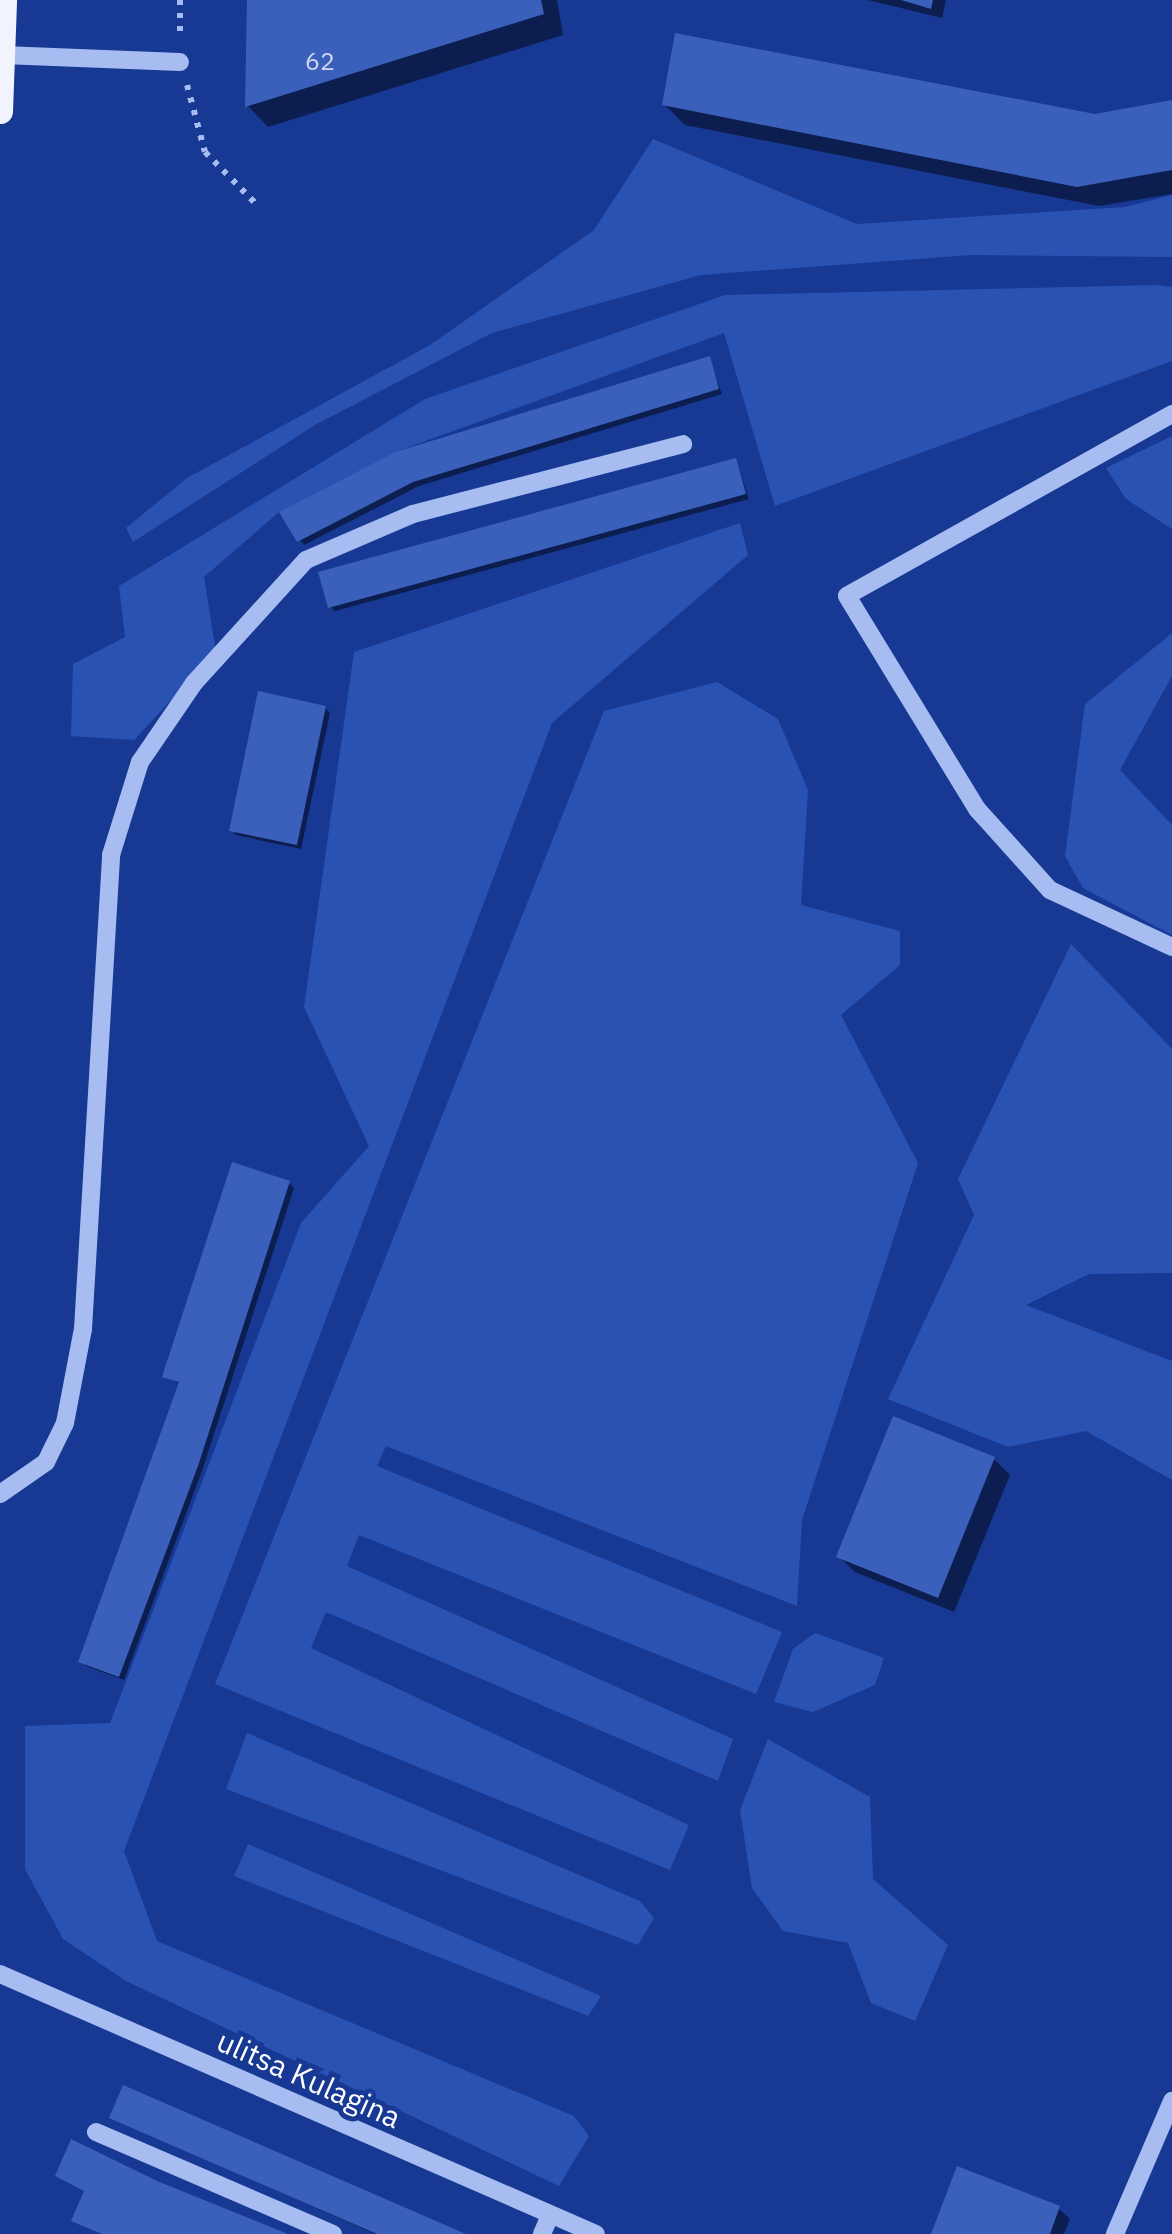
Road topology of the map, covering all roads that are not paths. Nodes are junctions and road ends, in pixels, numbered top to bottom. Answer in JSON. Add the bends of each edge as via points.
{"nodes":[{"id":1,"x":4,"y":0,"type":"edge"},
{"id":2,"x":3,"y":55,"type":"junction"},
{"id":3,"x":180,"y":62,"type":"road end"},
{"id":4,"x":0,"y":111,"type":"edge"},
{"id":5,"x":1172,"y":414,"type":"edge"},
{"id":6,"x":684,"y":444,"type":"dead end"},
{"id":7,"x":1172,"y":948,"type":"edge"},
{"id":8,"x":0,"y":1494,"type":"edge"},
{"id":9,"x":0,"y":1974,"type":"edge"},
{"id":10,"x":1172,"y":2102,"type":"edge"},
{"id":11,"x":96,"y":2132,"type":"dead end"},
{"id":12,"x":550,"y":2215,"type":"junction"},
{"id":13,"x":333,"y":2234,"type":"edge"},
{"id":14,"x":542,"y":2234,"type":"edge"},
{"id":15,"x":596,"y":2234,"type":"edge"},
{"id":16,"x":1116,"y":2234,"type":"edge"}],
"edges":[{"from":1,"to":2,"type":"main road"},
{"from":2,"to":3,"type":"street"},
{"from":2,"to":4,"type":"main road"},
{"from":5,"to":7,"type":"street","via":[[847,596],[976,809],[1050,890]]},
{"from":6,"to":8,"type":"street","via":[[412,514],[306,560],[194,682],[140,762],[111,855],[76,1367],[64,1423],[46,1462]]},
{"from":9,"to":12,"type":"street","name":"ulitsa Kulagina"},
{"from":10,"to":16,"type":"street"},
{"from":11,"to":13,"type":"street"},
{"from":12,"to":14,"type":"street"},
{"from":12,"to":15,"type":"street","name":"ulitsa Kulagina"}]}
